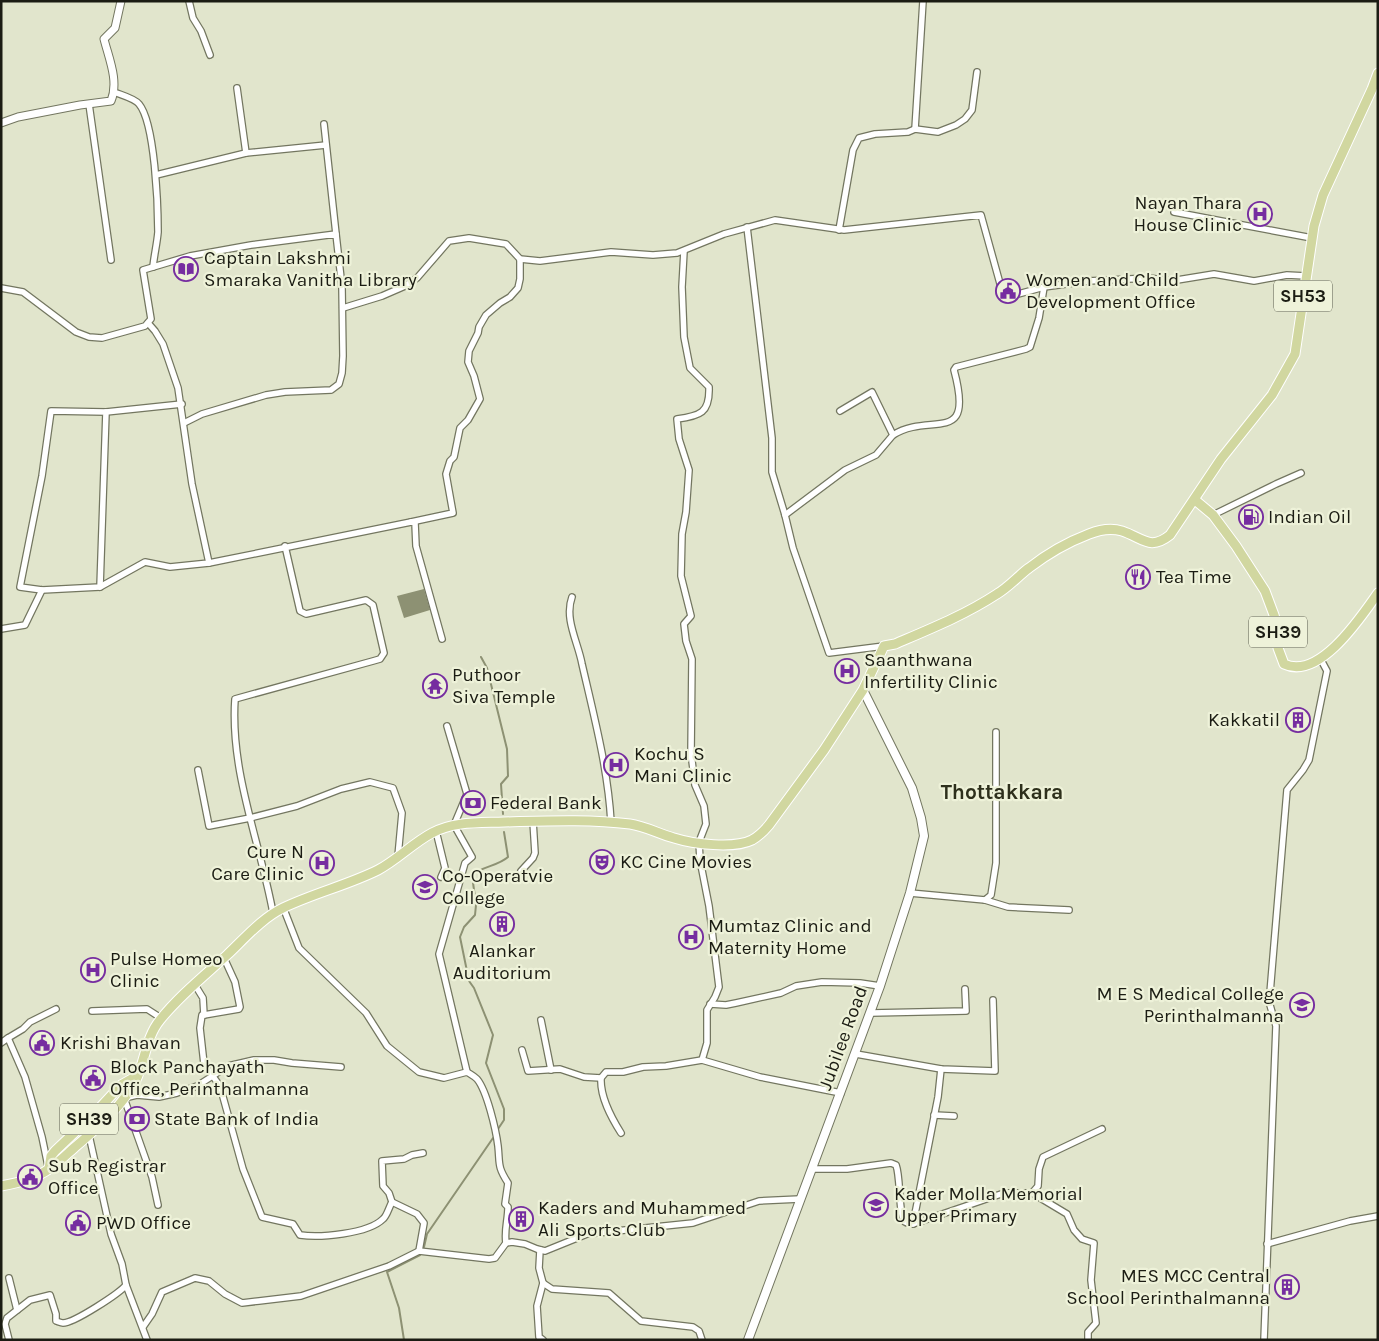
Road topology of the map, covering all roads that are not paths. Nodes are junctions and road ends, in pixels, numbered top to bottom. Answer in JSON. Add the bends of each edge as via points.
{"nodes":[{"id":1,"x":121,"y":1,"type":"edge"},
{"id":2,"x":189,"y":1,"type":"edge"},
{"id":3,"x":923,"y":1,"type":"edge"},
{"id":4,"x":210,"y":55,"type":"dead end"},
{"id":5,"x":977,"y":72,"type":"dead end"},
{"id":6,"x":1378,"y":73,"type":"edge"},
{"id":7,"x":237,"y":88,"type":"dead end"},
{"id":8,"x":114,"y":92,"type":"junction"},
{"id":9,"x":89,"y":104,"type":"junction"},
{"id":10,"x":1,"y":123,"type":"edge"},
{"id":11,"x":324,"y":124,"type":"dead end"},
{"id":12,"x":916,"y":128,"type":"junction"},
{"id":13,"x":326,"y":145,"type":"junction"},
{"id":14,"x":246,"y":153,"type":"junction"},
{"id":15,"x":156,"y":175,"type":"junction"},
{"id":16,"x":1174,"y":212,"type":"dead end"},
{"id":17,"x":747,"y":227,"type":"junction"},
{"id":18,"x":839,"y":230,"type":"junction"},
{"id":19,"x":336,"y":234,"type":"junction"},
{"id":20,"x":1312,"y":238,"type":"junction"},
{"id":21,"x":684,"y":250,"type":"junction"},
{"id":22,"x":520,"y":259,"type":"junction"},
{"id":23,"x":111,"y":260,"type":"dead end"},
{"id":24,"x":153,"y":267,"type":"junction"},
{"id":25,"x":1306,"y":276,"type":"junction"},
{"id":26,"x":1044,"y":287,"type":"junction"},
{"id":27,"x":1,"y":288,"type":"edge"},
{"id":28,"x":343,"y":308,"type":"junction"},
{"id":29,"x":148,"y":323,"type":"junction"},
{"id":30,"x":182,"y":404,"type":"junction"},
{"id":31,"x":840,"y":410,"type":"dead end"},
{"id":32,"x":106,"y":412,"type":"junction"},
{"id":33,"x":184,"y":423,"type":"junction"},
{"id":34,"x":893,"y":435,"type":"junction"},
{"id":35,"x":1301,"y":473,"type":"dead end"},
{"id":36,"x":1194,"y":500,"type":"junction"},
{"id":37,"x":785,"y":515,"type":"junction"},
{"id":38,"x":1213,"y":515,"type":"junction"},
{"id":39,"x":410,"y":522,"type":"junction"},
{"id":40,"x":285,"y":546,"type":"junction"},
{"id":41,"x":209,"y":563,"type":"junction"},
{"id":42,"x":100,"y":588,"type":"junction"},
{"id":43,"x":42,"y":590,"type":"junction"},
{"id":44,"x":1378,"y":593,"type":"edge"},
{"id":45,"x":572,"y":597,"type":"dead end"},
{"id":46,"x":1,"y":630,"type":"edge"},
{"id":47,"x":442,"y":639,"type":"dead end"},
{"id":48,"x":884,"y":646,"type":"junction"},
{"id":49,"x":1320,"y":658,"type":"junction"},
{"id":50,"x":863,"y":690,"type":"junction"},
{"id":51,"x":446,"y":726,"type":"dead end"},
{"id":52,"x":996,"y":732,"type":"dead end"},
{"id":53,"x":198,"y":770,"type":"dead end"},
{"id":54,"x":250,"y":818,"type":"junction"},
{"id":55,"x":533,"y":821,"type":"junction"},
{"id":56,"x":611,"y":822,"type":"junction"},
{"id":57,"x":454,"y":825,"type":"junction"},
{"id":58,"x":436,"y":831,"type":"junction"},
{"id":59,"x":699,"y":842,"type":"junction"},
{"id":60,"x":398,"y":856,"type":"junction"},
{"id":61,"x":521,"y":871,"type":"dead end"},
{"id":62,"x":441,"y":877,"type":"dead end"},
{"id":63,"x":910,"y":893,"type":"junction"},
{"id":64,"x":984,"y":900,"type":"junction"},
{"id":65,"x":284,"y":908,"type":"junction"},
{"id":66,"x":1069,"y":910,"type":"dead end"},
{"id":67,"x":273,"y":913,"type":"junction"},
{"id":68,"x":224,"y":958,"type":"junction"},
{"id":69,"x":195,"y":985,"type":"junction"},
{"id":70,"x":880,"y":986,"type":"junction"},
{"id":71,"x":965,"y":989,"type":"dead end"},
{"id":72,"x":994,"y":1000,"type":"dead end"},
{"id":73,"x":710,"y":1004,"type":"junction"},
{"id":74,"x":56,"y":1009,"type":"dead end"},
{"id":75,"x":92,"y":1011,"type":"dead end"},
{"id":76,"x":870,"y":1013,"type":"junction"},
{"id":77,"x":204,"y":1015,"type":"junction"},
{"id":78,"x":161,"y":1018,"type":"junction"},
{"id":79,"x":541,"y":1020,"type":"dead end"},
{"id":80,"x":8,"y":1038,"type":"junction"},
{"id":81,"x":1,"y":1043,"type":"edge"},
{"id":82,"x":522,"y":1050,"type":"dead end"},
{"id":83,"x":856,"y":1054,"type":"junction"},
{"id":84,"x":702,"y":1060,"type":"junction"},
{"id":85,"x":341,"y":1067,"type":"dead end"},
{"id":86,"x":941,"y":1069,"type":"junction"},
{"id":87,"x":551,"y":1070,"type":"junction"},
{"id":88,"x":467,"y":1072,"type":"junction"},
{"id":89,"x":138,"y":1076,"type":"junction"},
{"id":90,"x":214,"y":1076,"type":"junction"},
{"id":91,"x":601,"y":1078,"type":"junction"},
{"id":92,"x":841,"y":1093,"type":"junction"},
{"id":93,"x":124,"y":1098,"type":"junction"},
{"id":94,"x":934,"y":1114,"type":"junction"},
{"id":95,"x":954,"y":1116,"type":"dead end"},
{"id":96,"x":1102,"y":1129,"type":"dead end"},
{"id":97,"x":621,"y":1133,"type":"dead end"},
{"id":98,"x":89,"y":1135,"type":"junction"},
{"id":99,"x":423,"y":1153,"type":"dead end"},
{"id":100,"x":49,"y":1169,"type":"junction"},
{"id":101,"x":811,"y":1169,"type":"junction"},
{"id":102,"x":1,"y":1186,"type":"edge"},
{"id":103,"x":1032,"y":1193,"type":"junction"},
{"id":104,"x":800,"y":1199,"type":"junction"},
{"id":105,"x":392,"y":1202,"type":"junction"},
{"id":106,"x":158,"y":1205,"type":"dead end"},
{"id":107,"x":1378,"y":1216,"type":"edge"},
{"id":108,"x":913,"y":1224,"type":"junction"},
{"id":109,"x":506,"y":1243,"type":"junction"},
{"id":110,"x":1267,"y":1244,"type":"junction"},
{"id":111,"x":540,"y":1250,"type":"junction"},
{"id":112,"x":419,"y":1251,"type":"junction"},
{"id":113,"x":9,"y":1278,"type":"dead end"},
{"id":114,"x":543,"y":1283,"type":"junction"},
{"id":115,"x":126,"y":1284,"type":"junction"},
{"id":116,"x":17,"y":1310,"type":"junction"},
{"id":117,"x":3,"y":1321,"type":"edge"},
{"id":118,"x":143,"y":1327,"type":"junction"},
{"id":119,"x":9,"y":1340,"type":"edge"},
{"id":120,"x":147,"y":1340,"type":"edge"},
{"id":121,"x":543,"y":1340,"type":"edge"},
{"id":122,"x":702,"y":1340,"type":"edge"},
{"id":123,"x":748,"y":1340,"type":"edge"},
{"id":124,"x":1088,"y":1340,"type":"edge"},
{"id":125,"x":1264,"y":1340,"type":"edge"}],
"edges":[{"from":1,"to":8,"type":"street","via":[[115,28],[104,39]]},
{"from":2,"to":4,"type":"street"},
{"from":3,"to":12,"type":"street"},
{"from":5,"to":12,"type":"street","via":[[972,110],[965,119],[938,132]]},
{"from":6,"to":20,"type":"main road","number":"SH53","via":[[1323,196]]},
{"from":7,"to":14,"type":"street"},
{"from":8,"to":9,"type":"street","via":[[111,101]]},
{"from":8,"to":15,"type":"street","via":[[138,103],[142,110],[152,144]]},
{"from":9,"to":10,"type":"street"},
{"from":9,"to":23,"type":"street"},
{"from":11,"to":13,"type":"street"},
{"from":12,"to":18,"type":"street","via":[[908,132],[859,138],[853,150]]},
{"from":13,"to":14,"type":"street"},
{"from":13,"to":19,"type":"street"},
{"from":14,"to":15,"type":"street"},
{"from":15,"to":24,"type":"street","via":[[158,234]]},
{"from":16,"to":20,"type":"street"},
{"from":17,"to":18,"type":"street","via":[[774,220]]},
{"from":17,"to":21,"type":"street"},
{"from":17,"to":37,"type":"street","via":[[772,438],[772,472]]},
{"from":18,"to":26,"type":"street","via":[[981,215],[1004,298]]},
{"from":19,"to":24,"type":"street","via":[[190,256]]},
{"from":19,"to":28,"type":"street"},
{"from":20,"to":25,"type":"main road","number":"SH53"},
{"from":21,"to":22,"type":"street","via":[[652,255],[611,252],[540,261]]},
{"from":21,"to":59,"type":"street","via":[[684,337],[690,368],[709,387],[710,402],[703,412],[677,419],[679,439],[689,470],[681,576],[691,616],[684,624],[692,659],[690,753],[706,824]]},
{"from":22,"to":28,"type":"street","via":[[506,244],[469,238],[449,241],[417,278],[405,286]]},
{"from":22,"to":39,"type":"street","via":[[518,288],[486,316],[469,351],[468,362],[480,399],[460,428],[454,457],[446,474],[453,513]]},
{"from":24,"to":29,"type":"street","via":[[143,270],[151,319]]},
{"from":25,"to":26,"type":"street","via":[[1287,275],[1254,281],[1214,274],[1171,281],[1149,278]]},
{"from":25,"to":36,"type":"main road","number":"SH53","via":[[1295,354],[1272,395],[1221,459]]},
{"from":26,"to":34,"type":"street","via":[[1030,347],[956,367],[960,398],[956,417],[950,422],[904,428]]},
{"from":27,"to":29,"type":"street","via":[[24,292],[76,332],[96,339]]},
{"from":28,"to":33,"type":"street","via":[[342,372],[336,387],[266,395],[202,414]]},
{"from":29,"to":30,"type":"street","via":[[163,344]]},
{"from":30,"to":32,"type":"street"},
{"from":30,"to":33,"type":"street"},
{"from":31,"to":34,"type":"street","via":[[872,392]]},
{"from":32,"to":42,"type":"street"},
{"from":32,"to":43,"type":"street","via":[[52,411],[20,587]]},
{"from":33,"to":41,"type":"street","via":[[192,484]]},
{"from":34,"to":37,"type":"street","via":[[876,455],[846,470]]},
{"from":35,"to":38,"type":"street"},
{"from":36,"to":38,"type":"main road","number":"SH39"},
{"from":36,"to":48,"type":"main road","via":[[1163,541],[1147,543],[1121,531],[1090,534],[1047,556],[998,594],[956,618]]},
{"from":37,"to":48,"type":"street","via":[[829,653]]},
{"from":38,"to":49,"type":"main road","number":"SH39","via":[[1256,574],[1268,597],[1284,664],[1299,667]]},
{"from":39,"to":40,"type":"street"},
{"from":39,"to":47,"type":"street","via":[[416,523],[416,546]]},
{"from":40,"to":41,"type":"street"},
{"from":40,"to":54,"type":"street","via":[[300,611],[306,614],[370,601],[384,653],[380,659],[235,699],[238,756]]},
{"from":41,"to":42,"type":"street","via":[[170,567],[145,562]]},
{"from":42,"to":43,"type":"street"},
{"from":43,"to":46,"type":"street","via":[[25,625]]},
{"from":44,"to":49,"type":"main road","number":"SH39","via":[[1340,642]]},
{"from":45,"to":56,"type":"street","via":[[572,629],[610,795]]},
{"from":48,"to":50,"type":"main road"},
{"from":49,"to":110,"type":"street","via":[[1328,671],[1309,760],[1287,790],[1270,993],[1276,1026]]},
{"from":50,"to":59,"type":"main road","via":[[824,750],[761,834],[744,843]]},
{"from":50,"to":63,"type":"main road","name":"Jubilee Road","via":[[912,788],[921,818],[924,836]]},
{"from":51,"to":57,"type":"street","via":[[466,794]]},
{"from":52,"to":64,"type":"street","via":[[996,863],[991,895]]},
{"from":53,"to":54,"type":"street","via":[[209,826]]},
{"from":54,"to":60,"type":"street","via":[[370,782],[393,788],[402,813]]},
{"from":54,"to":67,"type":"street"},
{"from":55,"to":56,"type":"main road"},
{"from":55,"to":57,"type":"main road"},
{"from":55,"to":61,"type":"street","via":[[535,853]]},
{"from":56,"to":59,"type":"main road"},
{"from":57,"to":58,"type":"main road"},
{"from":57,"to":88,"type":"street","via":[[472,857],[465,863],[439,954]]},
{"from":58,"to":60,"type":"main road"},
{"from":58,"to":62,"type":"street","via":[[444,865]]},
{"from":59,"to":73,"type":"street","via":[[718,967],[719,986]]},
{"from":60,"to":65,"type":"main road","via":[[367,875]]},
{"from":63,"to":64,"type":"street"},
{"from":63,"to":70,"type":"main road","name":"Jubilee Road"},
{"from":64,"to":66,"type":"street","via":[[1008,907]]},
{"from":65,"to":67,"type":"main road"},
{"from":65,"to":88,"type":"street","via":[[299,948],[366,1013],[387,1046],[419,1072],[444,1078]]},
{"from":67,"to":68,"type":"main road"},
{"from":68,"to":69,"type":"main road"},
{"from":68,"to":77,"type":"street","via":[[235,982],[240,1007]]},
{"from":69,"to":77,"type":"street","via":[[202,998]]},
{"from":69,"to":78,"type":"main road"},
{"from":70,"to":73,"type":"street","via":[[860,982],[822,982],[726,1005]]},
{"from":70,"to":76,"type":"main road","name":"Jubilee Road"},
{"from":71,"to":76,"type":"street","via":[[966,1011]]},
{"from":72,"to":86,"type":"street","via":[[995,1071]]},
{"from":73,"to":84,"type":"street","via":[[707,1010],[707,1043]]},
{"from":74,"to":80,"type":"street"},
{"from":75,"to":78,"type":"street","via":[[147,1009]]},
{"from":76,"to":83,"type":"main road","name":"Jubilee Road"},
{"from":77,"to":90,"type":"street","via":[[200,1028],[204,1064]]},
{"from":78,"to":89,"type":"main road","via":[[151,1036]]},
{"from":79,"to":87,"type":"street"},
{"from":80,"to":81,"type":"street"},
{"from":80,"to":100,"type":"street","via":[[25,1077]]},
{"from":82,"to":87,"type":"street","via":[[528,1071]]},
{"from":83,"to":86,"type":"street"},
{"from":83,"to":92,"type":"main road","name":"Jubilee Road"},
{"from":84,"to":91,"type":"street","via":[[606,1072]]},
{"from":84,"to":92,"type":"street","via":[[760,1077]]},
{"from":85,"to":90,"type":"street","via":[[254,1060],[228,1066]]},
{"from":86,"to":94,"type":"street"},
{"from":87,"to":91,"type":"street"},
{"from":88,"to":109,"type":"street","via":[[476,1078],[486,1097],[498,1145],[500,1171],[508,1183]]},
{"from":89,"to":93,"type":"main road","number":"SH39"},
{"from":89,"to":100,"type":"main road","number":"SH39","via":[[121,1085],[55,1151]]},
{"from":90,"to":93,"type":"street","via":[[197,1086],[160,1097],[137,1095]]},
{"from":90,"to":105,"type":"street","via":[[220,1086],[243,1169],[262,1217],[293,1224],[300,1236],[336,1235],[361,1231],[383,1220]]},
{"from":91,"to":97,"type":"street","via":[[612,1119]]},
{"from":92,"to":101,"type":"main road","name":"Jubilee Road"},
{"from":93,"to":98,"type":"main road","number":"SH39"},
{"from":93,"to":106,"type":"street","via":[[152,1177]]},
{"from":94,"to":95,"type":"street"},
{"from":94,"to":108,"type":"street"},
{"from":96,"to":103,"type":"street","via":[[1043,1157],[1038,1186]]},
{"from":98,"to":100,"type":"main road","number":"SH39"},
{"from":98,"to":115,"type":"street","via":[[111,1234]]},
{"from":99,"to":105,"type":"street","via":[[382,1161],[383,1186]]},
{"from":100,"to":102,"type":"main road","number":"SH39","via":[[20,1182]]},
{"from":101,"to":104,"type":"main road","name":"Jubilee Road"},
{"from":101,"to":108,"type":"street","via":[[896,1165],[904,1220]]},
{"from":103,"to":108,"type":"street","via":[[1004,1193]]},
{"from":103,"to":124,"type":"street","via":[[1067,1214],[1082,1239],[1094,1243],[1092,1280],[1096,1323],[1088,1332]]},
{"from":104,"to":111,"type":"street","via":[[759,1201],[693,1223],[587,1234]]},
{"from":104,"to":123,"type":"main road","name":"Jubilee Road"},
{"from":105,"to":112,"type":"street","via":[[417,1214],[424,1223]]},
{"from":107,"to":110,"type":"street"},
{"from":109,"to":111,"type":"street","via":[[524,1244]]},
{"from":109,"to":112,"type":"street","via":[[495,1258],[488,1259]]},
{"from":110,"to":125,"type":"street"},
{"from":111,"to":114,"type":"street","via":[[539,1268]]},
{"from":112,"to":118,"type":"street","via":[[389,1266],[301,1296],[242,1303],[209,1281],[195,1278],[162,1292]]},
{"from":113,"to":116,"type":"street"},
{"from":114,"to":121,"type":"street","via":[[537,1306],[539,1337]]},
{"from":114,"to":122,"type":"street","via":[[552,1290],[610,1293],[641,1321],[693,1328]]},
{"from":115,"to":116,"type":"street","via":[[119,1293],[87,1314],[64,1323],[56,1321],[50,1295],[30,1300]]},
{"from":115,"to":118,"type":"street"},
{"from":116,"to":117,"type":"street"},
{"from":117,"to":119,"type":"street"},
{"from":118,"to":120,"type":"street"}]}
